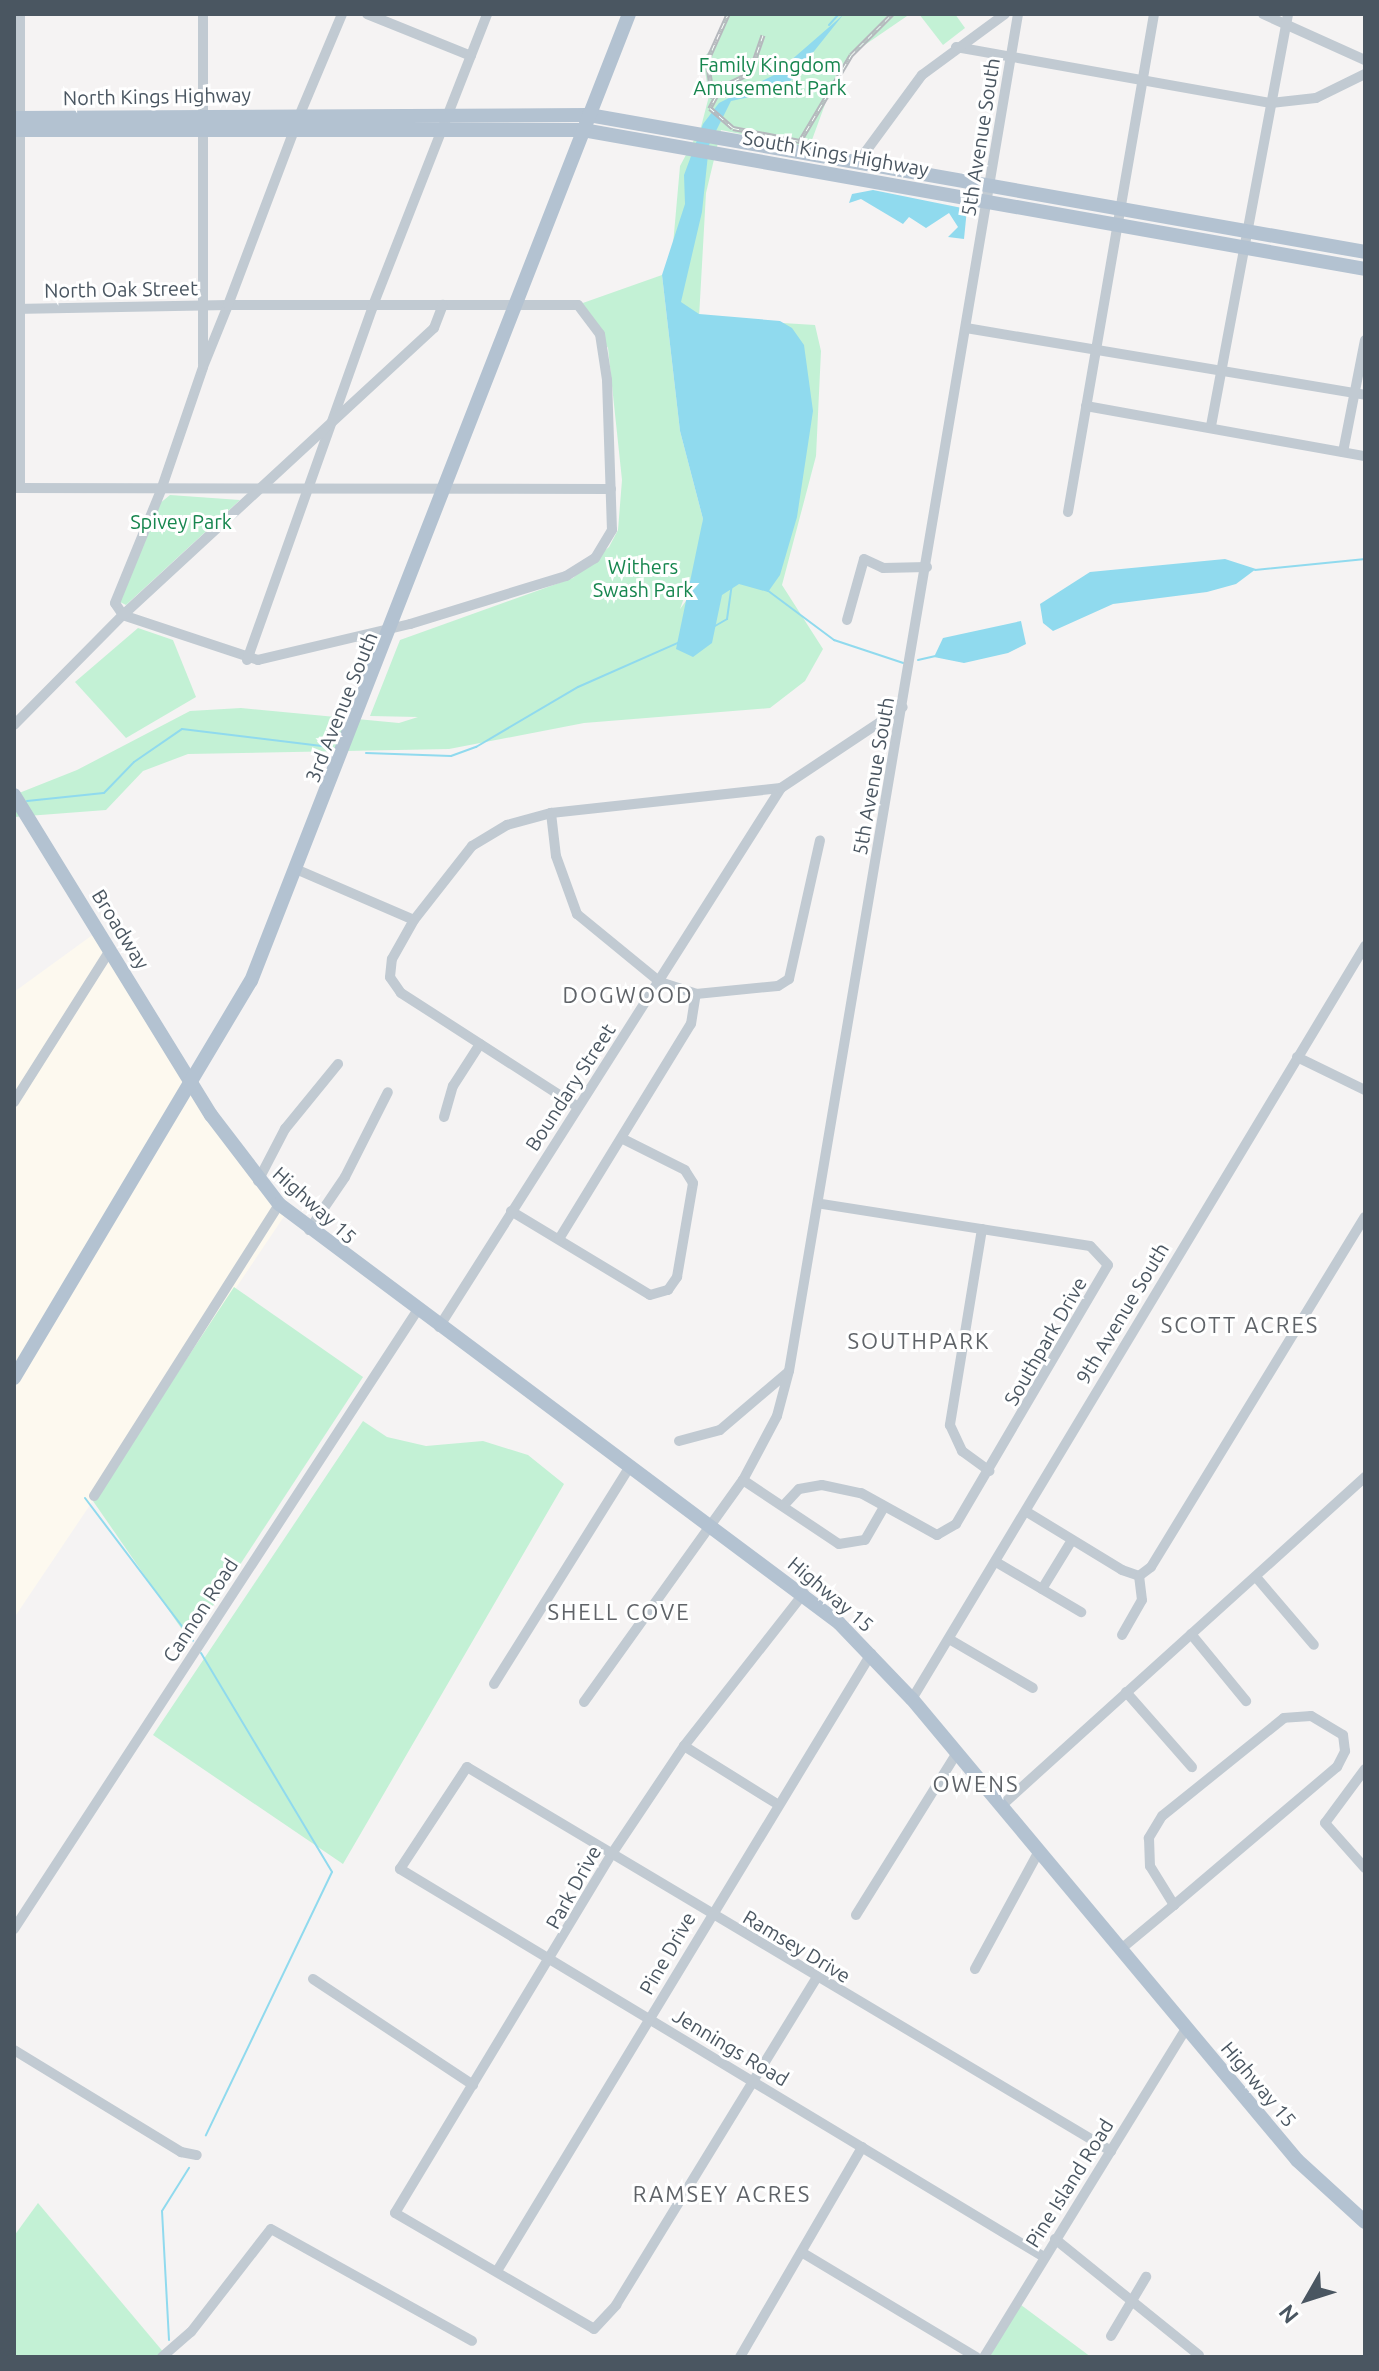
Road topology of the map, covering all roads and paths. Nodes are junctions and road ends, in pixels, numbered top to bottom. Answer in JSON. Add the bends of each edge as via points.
{"nodes":[{"id":1,"x":20,"y":14,"type":"edge"},
{"id":2,"x":203,"y":14,"type":"edge"},
{"id":3,"x":342,"y":14,"type":"edge"},
{"id":4,"x":367,"y":14,"type":"edge"},
{"id":5,"x":629,"y":14,"type":"edge"},
{"id":6,"x":1005,"y":14,"type":"edge"},
{"id":7,"x":1018,"y":14,"type":"edge"},
{"id":8,"x":1154,"y":14,"type":"edge"},
{"id":9,"x":1263,"y":14,"type":"edge"},
{"id":10,"x":1288,"y":14,"type":"edge"},
{"id":11,"x":484,"y":15,"type":"edge"},
{"id":12,"x":1285,"y":26,"type":"junction"},
{"id":13,"x":956,"y":47,"type":"junction"},
{"id":14,"x":471,"y":56,"type":"junction"},
{"id":15,"x":1011,"y":57,"type":"junction"},
{"id":16,"x":1365,"y":60,"type":"edge"},
{"id":17,"x":1365,"y":74,"type":"edge"},
{"id":18,"x":1141,"y":80,"type":"junction"},
{"id":19,"x":1271,"y":103,"type":"junction"},
{"id":20,"x":589,"y":115,"type":"junction"},
{"id":21,"x":297,"y":121,"type":"junction"},
{"id":22,"x":442,"y":121,"type":"junction"},
{"id":23,"x":204,"y":122,"type":"junction"},
{"id":24,"x":17,"y":124,"type":"edge"},
{"id":25,"x":583,"y":130,"type":"junction"},
{"id":26,"x":858,"y":162,"type":"junction"},
{"id":27,"x":989,"y":193,"type":"junction"},
{"id":28,"x":1117,"y":216,"type":"junction"},
{"id":29,"x":1249,"y":230,"type":"junction"},
{"id":30,"x":1246,"y":246,"type":"junction"},
{"id":31,"x":1365,"y":252,"type":"edge"},
{"id":32,"x":1365,"y":269,"type":"edge"},
{"id":33,"x":200,"y":305,"type":"junction"},
{"id":34,"x":228,"y":305,"type":"junction"},
{"id":35,"x":443,"y":305,"type":"junction"},
{"id":36,"x":519,"y":305,"type":"junction"},
{"id":37,"x":372,"y":308,"type":"junction"},
{"id":38,"x":15,"y":309,"type":"edge"},
{"id":39,"x":966,"y":328,"type":"junction"},
{"id":40,"x":1365,"y":340,"type":"edge"},
{"id":41,"x":1096,"y":347,"type":"junction"},
{"id":42,"x":203,"y":367,"type":"junction"},
{"id":43,"x":1221,"y":369,"type":"junction"},
{"id":44,"x":1359,"y":394,"type":"edge"},
{"id":45,"x":1086,"y":406,"type":"junction"},
{"id":46,"x":335,"y":421,"type":"junction"},
{"id":47,"x":1211,"y":426,"type":"junction"},
{"id":48,"x":1343,"y":452,"type":"junction"},
{"id":49,"x":1365,"y":456,"type":"edge"},
{"id":50,"x":445,"y":486,"type":"junction"},
{"id":51,"x":17,"y":488,"type":"edge"},
{"id":52,"x":305,"y":488,"type":"junction"},
{"id":53,"x":611,"y":489,"type":"junction"},
{"id":54,"x":161,"y":490,"type":"junction"},
{"id":55,"x":260,"y":491,"type":"junction"},
{"id":56,"x":1068,"y":512,"type":"dead end"},
{"id":57,"x":927,"y":567,"type":"junction"},
{"id":58,"x":123,"y":615,"type":"junction"},
{"id":59,"x":847,"y":620,"type":"dead end"},
{"id":60,"x":394,"y":628,"type":"junction"},
{"id":61,"x":247,"y":660,"type":"junction"},
{"id":62,"x":903,"y":707,"type":"junction"},
{"id":63,"x":14,"y":725,"type":"edge"},
{"id":64,"x":781,"y":788,"type":"junction"},
{"id":65,"x":14,"y":795,"type":"edge"},
{"id":66,"x":551,"y":813,"type":"junction"},
{"id":67,"x":820,"y":840,"type":"dead end"},
{"id":68,"x":298,"y":870,"type":"junction"},
{"id":69,"x":414,"y":920,"type":"junction"},
{"id":70,"x":1365,"y":946,"type":"edge"},
{"id":71,"x":110,"y":950,"type":"junction"},
{"id":72,"x":1361,"y":962,"type":"edge"},
{"id":73,"x":660,"y":982,"type":"junction"},
{"id":74,"x":696,"y":994,"type":"junction"},
{"id":75,"x":480,"y":1044,"type":"junction"},
{"id":76,"x":1297,"y":1057,"type":"junction"},
{"id":77,"x":338,"y":1064,"type":"dead end"},
{"id":78,"x":192,"y":1085,"type":"junction"},
{"id":79,"x":1365,"y":1090,"type":"edge"},
{"id":80,"x":388,"y":1092,"type":"dead end"},
{"id":81,"x":14,"y":1102,"type":"edge"},
{"id":82,"x":578,"y":1107,"type":"junction"},
{"id":83,"x":444,"y":1117,"type":"dead end"},
{"id":84,"x":625,"y":1140,"type":"junction"},
{"id":85,"x":258,"y":1181,"type":"junction"},
{"id":86,"x":279,"y":1204,"type":"junction"},
{"id":87,"x":821,"y":1204,"type":"junction"},
{"id":88,"x":511,"y":1211,"type":"junction"},
{"id":89,"x":1365,"y":1217,"type":"edge"},
{"id":90,"x":982,"y":1229,"type":"junction"},
{"id":91,"x":309,"y":1230,"type":"junction"},
{"id":92,"x":559,"y":1239,"type":"junction"},
{"id":93,"x":417,"y":1311,"type":"junction"},
{"id":94,"x":439,"y":1327,"type":"junction"},
{"id":95,"x":789,"y":1371,"type":"junction"},
{"id":96,"x":14,"y":1378,"type":"edge"},
{"id":97,"x":679,"y":1441,"type":"dead end"},
{"id":98,"x":631,"y":1465,"type":"junction"},
{"id":99,"x":990,"y":1471,"type":"junction"},
{"id":100,"x":1365,"y":1477,"type":"edge"},
{"id":101,"x":743,"y":1480,"type":"junction"},
{"id":102,"x":94,"y":1496,"type":"dead end"},
{"id":103,"x":784,"y":1505,"type":"junction"},
{"id":104,"x":884,"y":1507,"type":"junction"},
{"id":105,"x":1027,"y":1512,"type":"junction"},
{"id":106,"x":711,"y":1525,"type":"junction"},
{"id":107,"x":1072,"y":1540,"type":"junction"},
{"id":108,"x":996,"y":1562,"type":"junction"},
{"id":109,"x":1139,"y":1576,"type":"junction"},
{"id":110,"x":1256,"y":1577,"type":"junction"},
{"id":111,"x":1042,"y":1589,"type":"junction"},
{"id":112,"x":804,"y":1593,"type":"junction"},
{"id":113,"x":1081,"y":1612,"type":"dead end"},
{"id":114,"x":1191,"y":1634,"type":"junction"},
{"id":115,"x":1122,"y":1635,"type":"dead end"},
{"id":116,"x":949,"y":1639,"type":"junction"},
{"id":117,"x":1314,"y":1645,"type":"dead end"},
{"id":118,"x":871,"y":1654,"type":"junction"},
{"id":119,"x":494,"y":1684,"type":"dead end"},
{"id":120,"x":1033,"y":1688,"type":"dead end"},
{"id":121,"x":1126,"y":1692,"type":"junction"},
{"id":122,"x":912,"y":1699,"type":"junction"},
{"id":123,"x":1246,"y":1701,"type":"dead end"},
{"id":124,"x":584,"y":1702,"type":"dead end"},
{"id":125,"x":684,"y":1746,"type":"junction"},
{"id":126,"x":957,"y":1753,"type":"junction"},
{"id":127,"x":1192,"y":1767,"type":"dead end"},
{"id":128,"x":1365,"y":1769,"type":"edge"},
{"id":129,"x":777,"y":1804,"type":"junction"},
{"id":130,"x":1001,"y":1806,"type":"junction"},
{"id":131,"x":1039,"y":1851,"type":"junction"},
{"id":132,"x":611,"y":1855,"type":"junction"},
{"id":133,"x":1365,"y":1868,"type":"edge"},
{"id":134,"x":400,"y":1869,"type":"joint"},
{"id":135,"x":1174,"y":1905,"type":"junction"},
{"id":136,"x":710,"y":1915,"type":"junction"},
{"id":137,"x":856,"y":1915,"type":"dead end"},
{"id":138,"x":14,"y":1929,"type":"edge"},
{"id":139,"x":1121,"y":1949,"type":"junction"},
{"id":140,"x":552,"y":1961,"type":"junction"},
{"id":141,"x":975,"y":1969,"type":"dead end"},
{"id":142,"x":313,"y":1979,"type":"dead end"},
{"id":143,"x":816,"y":1979,"type":"junction"},
{"id":144,"x":650,"y":2019,"type":"junction"},
{"id":145,"x":1186,"y":2029,"type":"junction"},
{"id":146,"x":14,"y":2050,"type":"edge"},
{"id":147,"x":751,"y":2081,"type":"junction"},
{"id":148,"x":473,"y":2085,"type":"junction"},
{"id":149,"x":862,"y":2147,"type":"junction"},
{"id":150,"x":1111,"y":2151,"type":"junction"},
{"id":151,"x":197,"y":2155,"type":"dead end"},
{"id":152,"x":1365,"y":2222,"type":"edge"},
{"id":153,"x":1055,"y":2239,"type":"junction"},
{"id":154,"x":803,"y":2253,"type":"junction"},
{"id":155,"x":1044,"y":2257,"type":"junction"},
{"id":156,"x":497,"y":2271,"type":"junction"},
{"id":157,"x":1146,"y":2277,"type":"dead end"},
{"id":158,"x":1133,"y":2301,"type":"junction"},
{"id":159,"x":1111,"y":2336,"type":"dead end"},
{"id":160,"x":472,"y":2341,"type":"dead end"},
{"id":161,"x":1199,"y":2355,"type":"dead end"},
{"id":162,"x":743,"y":2356,"type":"edge"},
{"id":163,"x":162,"y":2357,"type":"edge"},
{"id":164,"x":976,"y":2357,"type":"edge"},
{"id":165,"x":984,"y":2357,"type":"edge"}],
"edges":[{"from":1,"to":24,"type":"street"},
{"from":2,"to":23,"type":"street"},
{"from":3,"to":21,"type":"street"},
{"from":4,"to":14,"type":"street"},
{"from":5,"to":20,"type":"main road","name":"3rd Avenue South"},
{"from":6,"to":13,"type":"street"},
{"from":7,"to":15,"type":"street","name":"5th Avenue South"},
{"from":8,"to":18,"type":"street"},
{"from":9,"to":12,"type":"street"},
{"from":10,"to":12,"type":"street"},
{"from":11,"to":14,"type":"street"},
{"from":12,"to":16,"type":"street"},
{"from":12,"to":19,"type":"street"},
{"from":13,"to":15,"type":"street"},
{"from":13,"to":26,"type":"street","via":[[922,75]]},
{"from":14,"to":22,"type":"street"},
{"from":15,"to":18,"type":"street"},
{"from":15,"to":27,"type":"street","name":"5th Avenue South"},
{"from":17,"to":19,"type":"street","via":[[1316,98]]},
{"from":18,"to":19,"type":"street"},
{"from":18,"to":28,"type":"street"},
{"from":19,"to":29,"type":"street"},
{"from":20,"to":22,"type":"main road","name":"South Kings Highway"},
{"from":20,"to":25,"type":"main road","name":"3rd Avenue South"},
{"from":20,"to":26,"type":"main road","name":"South Kings Highway"},
{"from":21,"to":22,"type":"main road","name":"South Kings Highway"},
{"from":21,"to":23,"type":"main road","name":"North Kings Highway"},
{"from":21,"to":34,"type":"street"},
{"from":22,"to":25,"type":"main road","name":"South Kings Highway"},
{"from":22,"to":37,"type":"street"},
{"from":23,"to":24,"type":"main road","name":"North Kings Highway"},
{"from":23,"to":33,"type":"street"},
{"from":24,"to":38,"type":"street"},
{"from":25,"to":27,"type":"main road","name":"South Kings Highway"},
{"from":25,"to":36,"type":"main road","name":"3rd Avenue South"},
{"from":26,"to":27,"type":"main road","name":"South Kings Highway"},
{"from":27,"to":28,"type":"main road","name":"South Kings Highway"},
{"from":27,"to":39,"type":"street","name":"5th Avenue South"},
{"from":28,"to":29,"type":"main road","name":"South Kings Highway"},
{"from":28,"to":30,"type":"main road","name":"South Kings Highway"},
{"from":28,"to":41,"type":"street"},
{"from":29,"to":30,"type":"street"},
{"from":29,"to":31,"type":"main road","name":"South Kings Highway"},
{"from":30,"to":32,"type":"main road","name":"South Kings Highway"},
{"from":30,"to":43,"type":"street"},
{"from":33,"to":34,"type":"street","name":"North Oak Street"},
{"from":33,"to":38,"type":"street","name":"North Oak Street"},
{"from":33,"to":42,"type":"street"},
{"from":34,"to":37,"type":"street","name":"North Oak Street"},
{"from":34,"to":42,"type":"street"},
{"from":35,"to":36,"type":"street","name":"North Oak Street"},
{"from":35,"to":37,"type":"street","name":"North Oak Street"},
{"from":35,"to":46,"type":"street","via":[[434,328]]},
{"from":36,"to":50,"type":"main road","name":"3rd Avenue South"},
{"from":36,"to":53,"type":"street","name":"North Oak Street","via":[[578,305],[600,334]]},
{"from":37,"to":46,"type":"street"},
{"from":38,"to":51,"type":"street"},
{"from":39,"to":41,"type":"street"},
{"from":39,"to":57,"type":"street","name":"5th Avenue South"},
{"from":40,"to":44,"type":"street"},
{"from":41,"to":43,"type":"street"},
{"from":41,"to":45,"type":"street"},
{"from":42,"to":54,"type":"street"},
{"from":43,"to":44,"type":"street"},
{"from":43,"to":47,"type":"street"},
{"from":44,"to":48,"type":"street"},
{"from":45,"to":47,"type":"street"},
{"from":45,"to":56,"type":"street"},
{"from":46,"to":52,"type":"street"},
{"from":46,"to":55,"type":"street"},
{"from":47,"to":48,"type":"street"},
{"from":48,"to":49,"type":"street"},
{"from":50,"to":52,"type":"street"},
{"from":50,"to":53,"type":"street"},
{"from":50,"to":60,"type":"main road","name":"3rd Avenue South"},
{"from":51,"to":54,"type":"street"},
{"from":52,"to":55,"type":"street"},
{"from":52,"to":61,"type":"street"},
{"from":53,"to":60,"type":"street","via":[[607,542],[577,570]]},
{"from":54,"to":55,"type":"street"},
{"from":54,"to":58,"type":"street","via":[[115,603]]},
{"from":55,"to":58,"type":"street"},
{"from":57,"to":59,"type":"street","via":[[883,568],[864,559]]},
{"from":57,"to":62,"type":"street","name":"5th Avenue South"},
{"from":58,"to":61,"type":"street"},
{"from":58,"to":63,"type":"street"},
{"from":60,"to":61,"type":"street"},
{"from":60,"to":68,"type":"main road","name":"3rd Avenue South"},
{"from":62,"to":64,"type":"street","name":"Boundary Street"},
{"from":62,"to":87,"type":"street","name":"5th Avenue South"},
{"from":64,"to":66,"type":"street"},
{"from":64,"to":73,"type":"street","name":"Boundary Street"},
{"from":65,"to":71,"type":"main road","name":"Broadway"},
{"from":66,"to":69,"type":"street","via":[[507,825],[472,846]]},
{"from":66,"to":73,"type":"street","via":[[556,856],[577,914]]},
{"from":67,"to":74,"type":"street","via":[[789,979],[778,986]]},
{"from":68,"to":69,"type":"street"},
{"from":68,"to":78,"type":"main road","name":"3rd Avenue South","via":[[251,981]]},
{"from":69,"to":75,"type":"street","via":[[392,959],[390,977],[401,993]]},
{"from":70,"to":72,"type":"street","name":"9th Avenue South"},
{"from":71,"to":78,"type":"main road","name":"Broadway"},
{"from":71,"to":81,"type":"street"},
{"from":72,"to":76,"type":"street","name":"9th Avenue South"},
{"from":73,"to":74,"type":"street"},
{"from":73,"to":82,"type":"street","name":"Boundary Street"},
{"from":74,"to":84,"type":"street","via":[[691,1024]]},
{"from":75,"to":82,"type":"street"},
{"from":75,"to":83,"type":"street","via":[[453,1086]]},
{"from":76,"to":79,"type":"street"},
{"from":76,"to":105,"type":"street","name":"9th Avenue South"},
{"from":77,"to":85,"type":"street","via":[[285,1129]]},
{"from":78,"to":85,"type":"main road","name":"Highway 15"},
{"from":78,"to":96,"type":"main road","name":"3rd Avenue South"},
{"from":80,"to":91,"type":"street","via":[[345,1177]]},
{"from":82,"to":88,"type":"street","name":"Boundary Street"},
{"from":84,"to":92,"type":"street"},
{"from":84,"to":92,"type":"street","via":[[685,1170],[693,1183],[674,1285],[650,1295]]},
{"from":85,"to":86,"type":"main road","name":"Highway 15"},
{"from":86,"to":91,"type":"main road","name":"Highway 15"},
{"from":86,"to":102,"type":"street"},
{"from":87,"to":90,"type":"street","name":"Southpark Drive"},
{"from":87,"to":95,"type":"street","name":"5th Avenue South"},
{"from":88,"to":92,"type":"street"},
{"from":88,"to":94,"type":"street","name":"Boundary Street"},
{"from":89,"to":109,"type":"street","via":[[1151,1567]]},
{"from":90,"to":99,"type":"street","via":[[950,1425],[962,1451]]},
{"from":90,"to":99,"type":"street","name":"Southpark Drive","via":[[1090,1246],[1108,1265]]},
{"from":91,"to":93,"type":"main road","name":"Highway 15"},
{"from":93,"to":94,"type":"main road","name":"Highway 15"},
{"from":93,"to":138,"type":"street","name":"Cannon Road"},
{"from":94,"to":98,"type":"main road","name":"Highway 15"},
{"from":95,"to":97,"type":"street","via":[[745,1414],[720,1430]]},
{"from":95,"to":101,"type":"street","name":"5th Avenue South","via":[[777,1416]]},
{"from":98,"to":106,"type":"main road","name":"Highway 15"},
{"from":98,"to":119,"type":"street"},
{"from":99,"to":104,"type":"street","name":"Southpark Drive","via":[[944,1533]]},
{"from":100,"to":110,"type":"street"},
{"from":101,"to":103,"type":"street"},
{"from":101,"to":106,"type":"street","name":"5th Avenue South"},
{"from":103,"to":104,"type":"street","name":"Southpark Drive","via":[[799,1489],[822,1485],[861,1493]]},
{"from":103,"to":104,"type":"street","via":[[839,1544],[865,1540]]},
{"from":105,"to":107,"type":"street"},
{"from":105,"to":108,"type":"street","name":"9th Avenue South"},
{"from":106,"to":112,"type":"main road","name":"Highway 15"},
{"from":106,"to":124,"type":"street","name":"5th Avenue South"},
{"from":107,"to":109,"type":"street"},
{"from":107,"to":111,"type":"street"},
{"from":108,"to":111,"type":"street"},
{"from":108,"to":116,"type":"street","name":"9th Avenue South"},
{"from":109,"to":115,"type":"street","via":[[1142,1600]]},
{"from":110,"to":114,"type":"street"},
{"from":110,"to":117,"type":"street"},
{"from":111,"to":113,"type":"street"},
{"from":112,"to":118,"type":"main road","name":"Highway 15"},
{"from":112,"to":125,"type":"street","name":"Park Drive"},
{"from":114,"to":121,"type":"street"},
{"from":114,"to":123,"type":"street"},
{"from":116,"to":120,"type":"street"},
{"from":116,"to":122,"type":"street","name":"9th Avenue South"},
{"from":118,"to":122,"type":"main road","name":"Highway 15"},
{"from":118,"to":129,"type":"street","name":"Pine Drive"},
{"from":121,"to":127,"type":"street"},
{"from":121,"to":130,"type":"street"},
{"from":122,"to":126,"type":"main road","name":"Highway 15"},
{"from":125,"to":129,"type":"street"},
{"from":125,"to":132,"type":"street","name":"Park Drive"},
{"from":126,"to":130,"type":"main road","name":"Highway 15"},
{"from":126,"to":137,"type":"street"},
{"from":128,"to":133,"type":"street","via":[[1325,1823]]},
{"from":129,"to":136,"type":"street","name":"Pine Drive"},
{"from":130,"to":131,"type":"main road","name":"Highway 15"},
{"from":131,"to":139,"type":"main road","name":"Highway 15"},
{"from":131,"to":141,"type":"street"},
{"from":132,"to":134,"type":"street","name":"Ramsey Drive","via":[[467,1767]]},
{"from":132,"to":136,"type":"street","name":"Ramsey Drive"},
{"from":132,"to":140,"type":"street","name":"Park Drive"},
{"from":134,"to":140,"type":"street","name":"Jennings Road"},
{"from":135,"to":135,"type":"street","via":[[1150,1866],[1149,1838],[1162,1816],[1284,1718],[1311,1716],[1343,1735],[1345,1751],[1337,1767]]},
{"from":135,"to":139,"type":"street"},
{"from":136,"to":143,"type":"street","name":"Ramsey Drive"},
{"from":136,"to":144,"type":"street","name":"Pine Drive"},
{"from":139,"to":145,"type":"main road","name":"Highway 15"},
{"from":140,"to":144,"type":"street","name":"Jennings Road"},
{"from":140,"to":148,"type":"street","name":"Park Drive"},
{"from":142,"to":148,"type":"street"},
{"from":143,"to":147,"type":"street"},
{"from":143,"to":150,"type":"street","name":"Ramsey Drive"},
{"from":144,"to":147,"type":"street","name":"Jennings Road"},
{"from":144,"to":156,"type":"street","name":"Pine Drive"},
{"from":145,"to":150,"type":"street","name":"Pine Island Road"},
{"from":145,"to":152,"type":"main road","name":"Highway 15","via":[[1297,2160]]},
{"from":146,"to":151,"type":"street","via":[[181,2152]]},
{"from":147,"to":149,"type":"street","name":"Jennings Road"},
{"from":147,"to":156,"type":"street","via":[[616,2305],[594,2329]]},
{"from":148,"to":156,"type":"street","name":"Park Drive","via":[[395,2213]]},
{"from":149,"to":154,"type":"street"},
{"from":149,"to":155,"type":"street","name":"Jennings Road"},
{"from":150,"to":153,"type":"street","name":"Pine Island Road"},
{"from":153,"to":155,"type":"street","name":"Pine Island Road"},
{"from":153,"to":158,"type":"street"},
{"from":154,"to":162,"type":"street"},
{"from":154,"to":164,"type":"street"},
{"from":155,"to":165,"type":"street","name":"Pine Island Road"},
{"from":157,"to":158,"type":"street"},
{"from":158,"to":159,"type":"street"},
{"from":158,"to":161,"type":"street"},
{"from":160,"to":163,"type":"street","via":[[271,2229],[191,2332]]}]}
